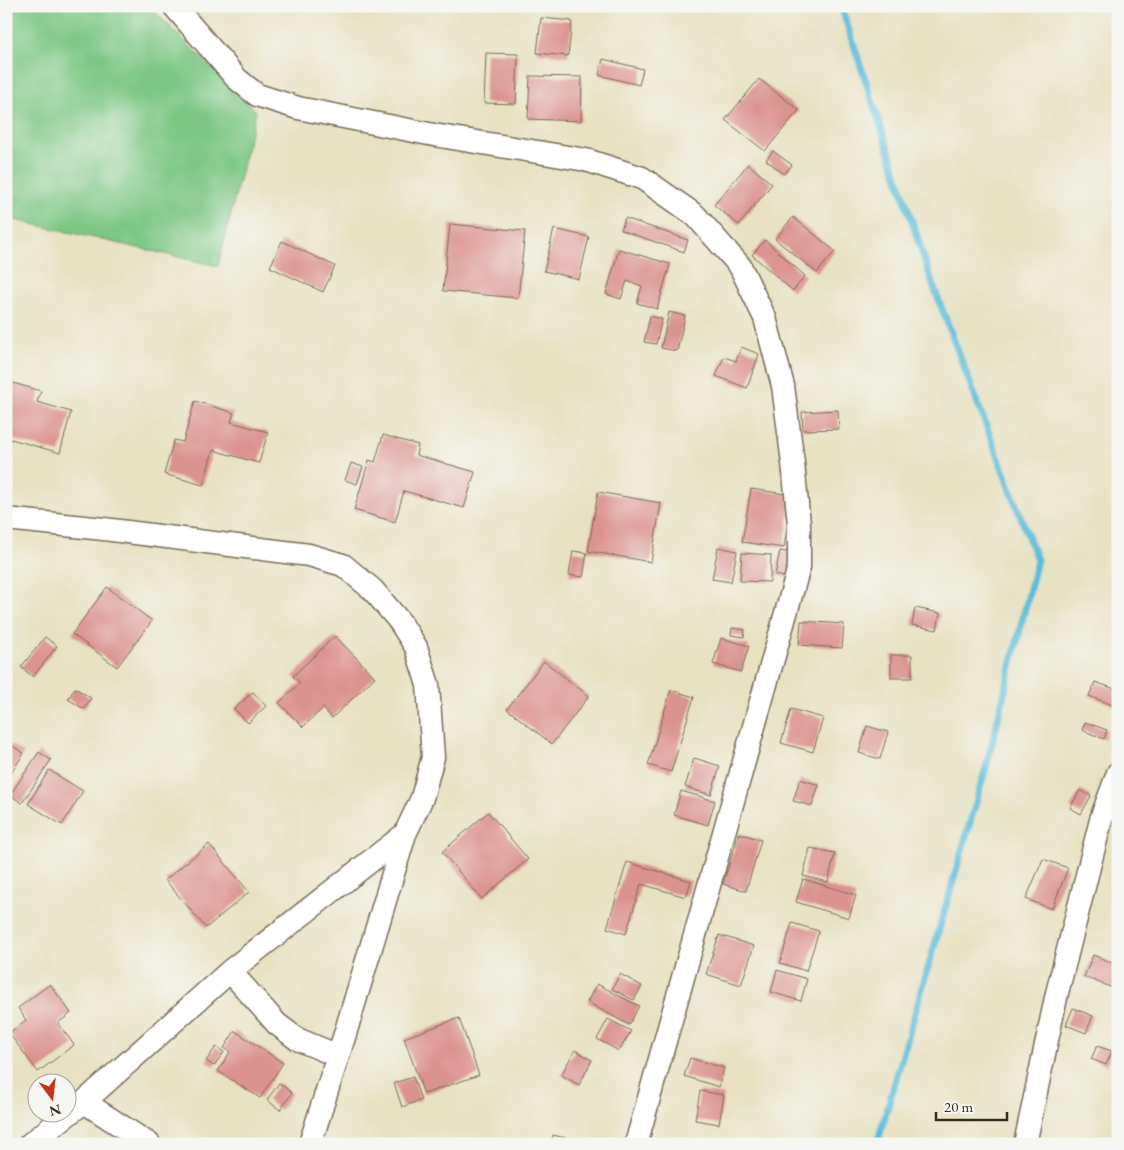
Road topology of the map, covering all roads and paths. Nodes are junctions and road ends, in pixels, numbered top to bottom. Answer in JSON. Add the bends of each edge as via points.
{"nodes":[{"id":1,"x":174,"y":6,"type":"edge"},
{"id":2,"x":6,"y":519,"type":"edge"},
{"id":3,"x":1118,"y":772,"type":"edge"},
{"id":4,"x":405,"y":834,"type":"junction"},
{"id":5,"x":230,"y":971,"type":"junction"},
{"id":6,"x":338,"y":1056,"type":"junction"},
{"id":7,"x":84,"y":1102,"type":"junction"},
{"id":8,"x":30,"y":1144,"type":"edge"},
{"id":9,"x":149,"y":1144,"type":"edge"},
{"id":10,"x":310,"y":1144,"type":"edge"},
{"id":11,"x":636,"y":1144,"type":"edge"},
{"id":12,"x":1025,"y":1144,"type":"edge"}],
"edges":[{"from":1,"to":11,"type":"street","via":[[237,79],[258,95],[298,108],[434,135],[586,160],[642,178],[695,215],[740,266],[765,318],[783,386],[794,463],[799,567]]},
{"from":2,"to":4,"type":"street","via":[[309,555],[343,566],[373,590],[400,622],[416,647],[428,685],[433,757],[422,798]]},
{"from":3,"to":12,"type":"street","via":[[1102,816],[1057,993]]},
{"from":4,"to":5,"type":"street"},
{"from":4,"to":6,"type":"street"},
{"from":5,"to":6,"type":"street","via":[[277,1024],[297,1039]]},
{"from":5,"to":7,"type":"street"},
{"from":6,"to":10,"type":"street"},
{"from":7,"to":8,"type":"street"},
{"from":7,"to":9,"type":"street"}]}
